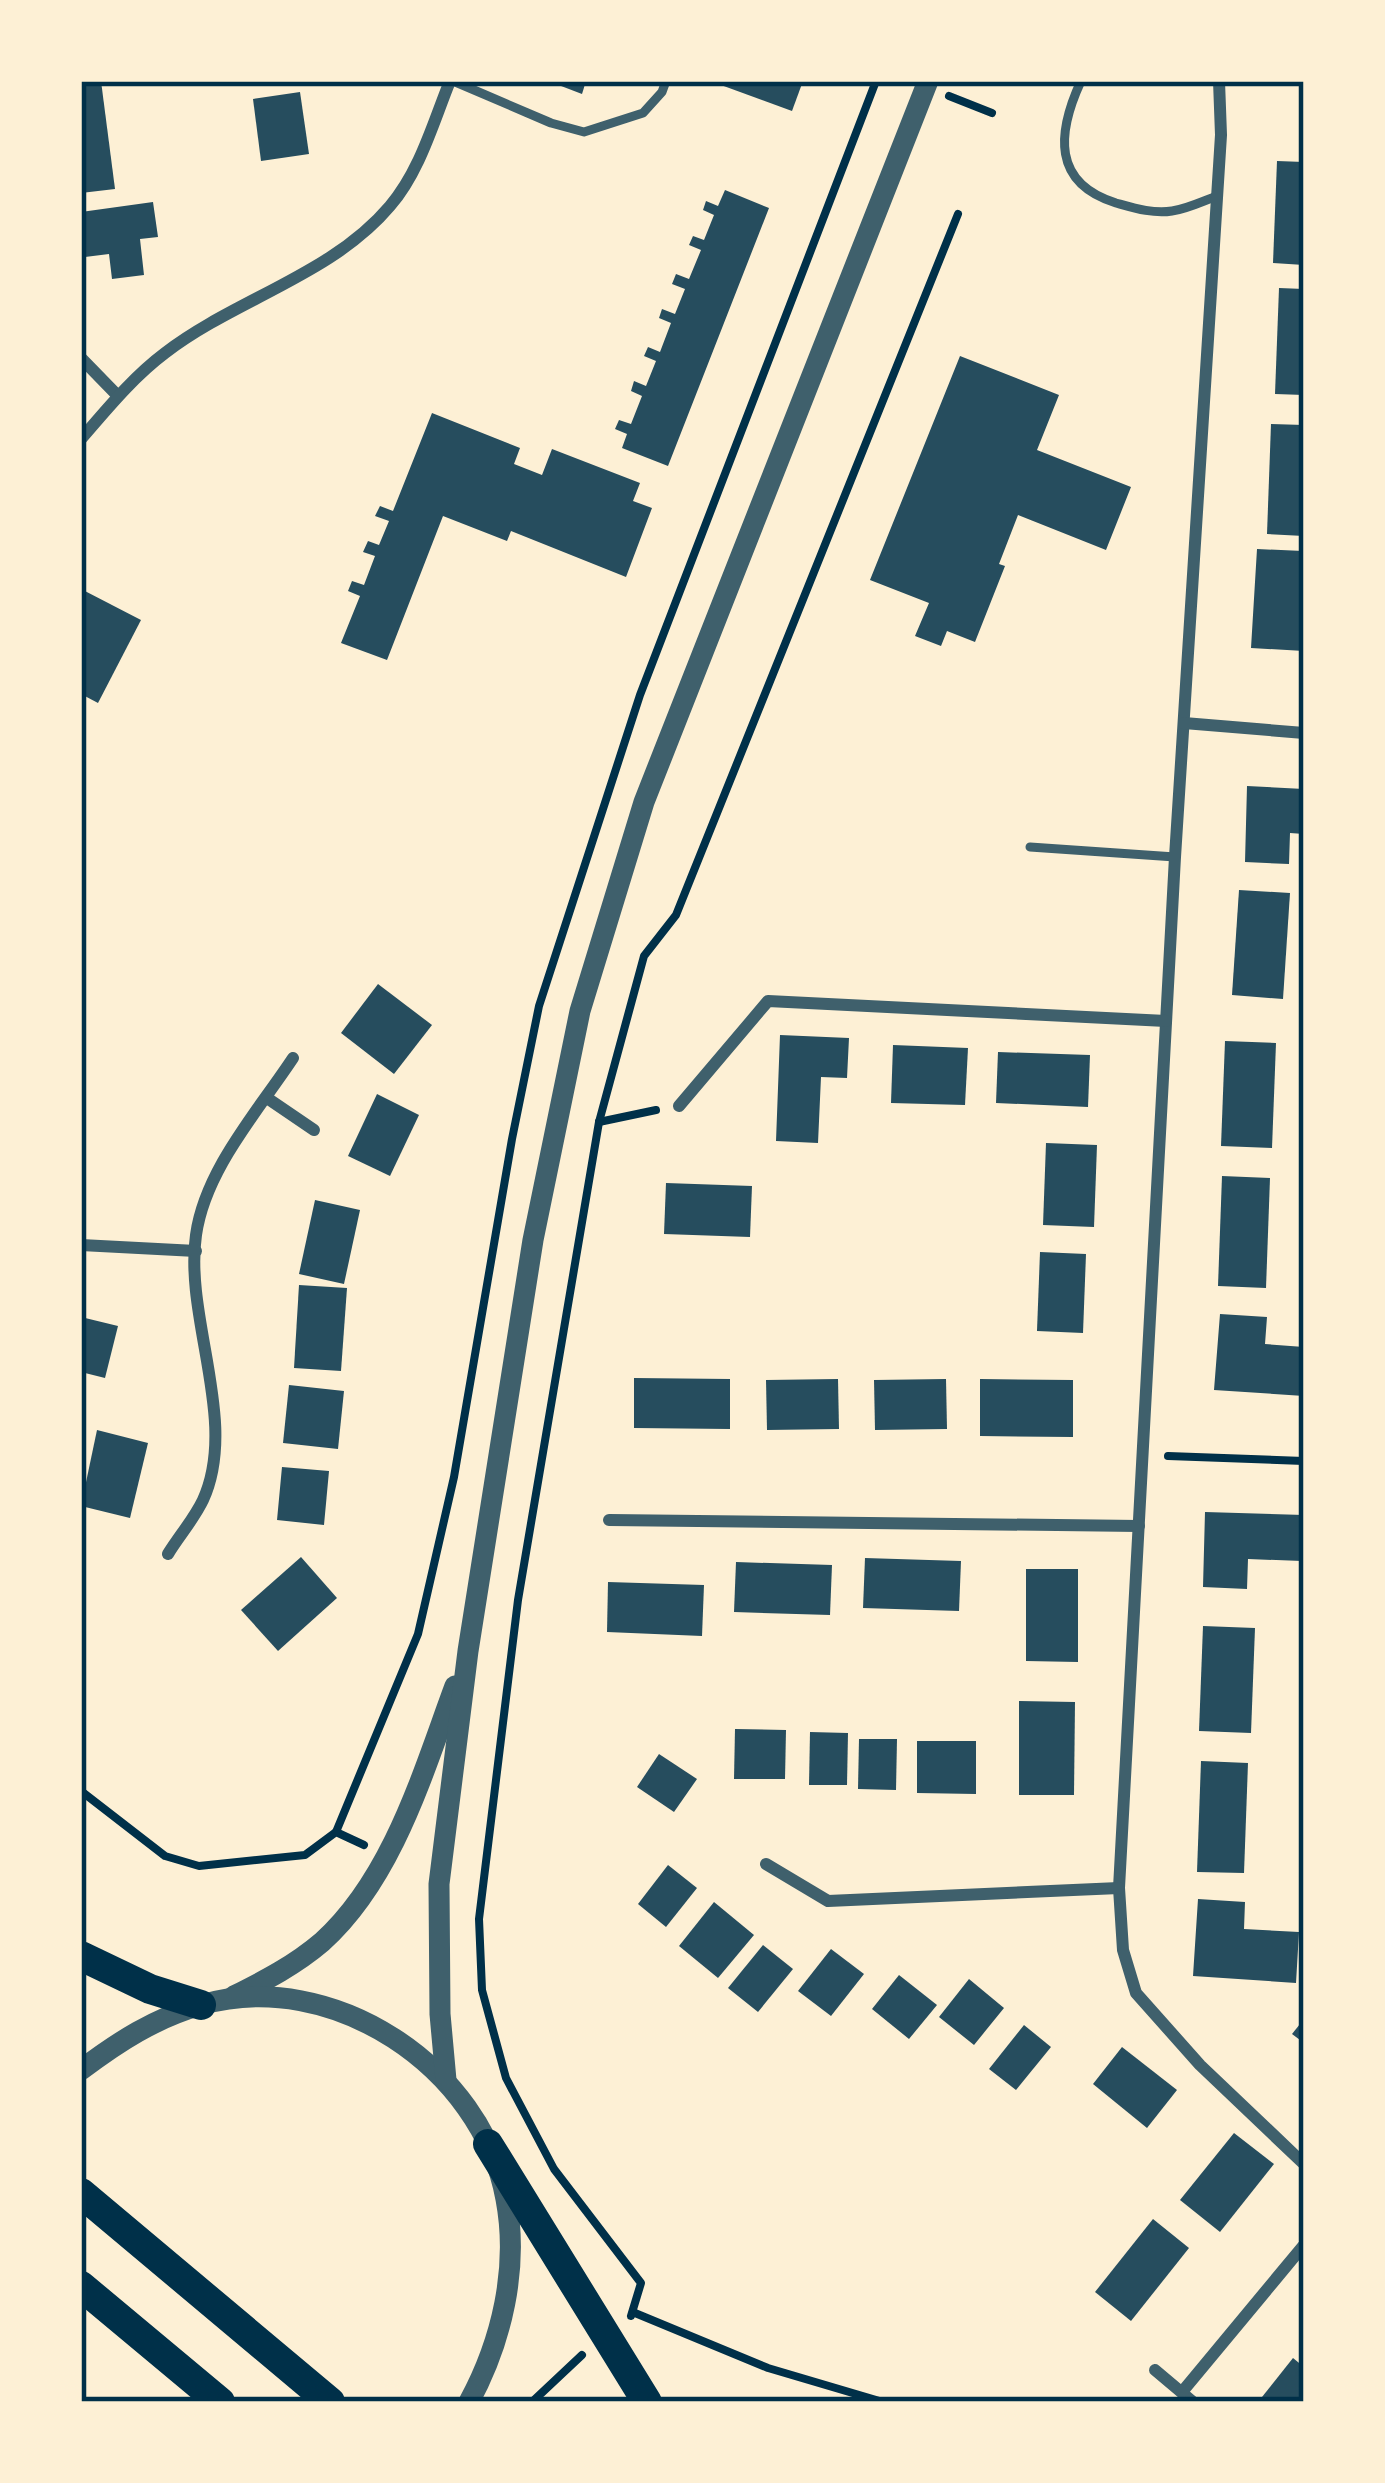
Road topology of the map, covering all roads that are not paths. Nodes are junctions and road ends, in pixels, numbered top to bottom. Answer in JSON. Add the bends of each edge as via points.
{"nodes":[{"id":1,"x":451,"y":81,"type":"edge"},
{"id":2,"x":666,"y":81,"type":"edge"},
{"id":3,"x":928,"y":81,"type":"edge"},
{"id":4,"x":1081,"y":81,"type":"edge"},
{"id":5,"x":1219,"y":81,"type":"edge"},
{"id":6,"x":1217,"y":196,"type":"junction"},
{"id":7,"x":81,"y":358,"type":"edge"},
{"id":8,"x":118,"y":396,"type":"junction"},
{"id":9,"x":81,"y":439,"type":"edge"},
{"id":10,"x":1184,"y":723,"type":"junction"},
{"id":11,"x":1304,"y":734,"type":"edge"},
{"id":12,"x":1030,"y":848,"type":"dead end"},
{"id":13,"x":1175,"y":857,"type":"junction"},
{"id":14,"x":1166,"y":1021,"type":"junction"},
{"id":15,"x":293,"y":1058,"type":"dead end"},
{"id":16,"x":267,"y":1098,"type":"junction"},
{"id":17,"x":680,"y":1106,"type":"road end"},
{"id":18,"x":314,"y":1130,"type":"dead end"},
{"id":19,"x":81,"y":1245,"type":"edge"},
{"id":20,"x":196,"y":1250,"type":"junction"},
{"id":21,"x":610,"y":1520,"type":"dead end"},
{"id":22,"x":1139,"y":1526,"type":"junction"},
{"id":23,"x":168,"y":1554,"type":"dead end"},
{"id":24,"x":468,"y":1651,"type":"junction"},
{"id":25,"x":766,"y":1864,"type":"dead end"},
{"id":26,"x":1119,"y":1888,"type":"junction"},
{"id":27,"x":81,"y":1955,"type":"edge"},
{"id":28,"x":212,"y":2003,"type":"junction"},
{"id":29,"x":81,"y":2071,"type":"edge"},
{"id":30,"x":446,"y":2080,"type":"junction"},
{"id":31,"x":488,"y":2144,"type":"junction"},
{"id":32,"x":1304,"y":2164,"type":"edge"},
{"id":33,"x":81,"y":2193,"type":"edge"},
{"id":34,"x":1304,"y":2245,"type":"edge"},
{"id":35,"x":81,"y":2286,"type":"edge"},
{"id":36,"x":1155,"y":2370,"type":"dead end"},
{"id":37,"x":1188,"y":2397,"type":"edge"},
{"id":38,"x":220,"y":2402,"type":"edge"},
{"id":39,"x":330,"y":2402,"type":"edge"},
{"id":40,"x":469,"y":2402,"type":"edge"},
{"id":41,"x":647,"y":2402,"type":"edge"}],
"edges":[{"from":1,"to":2,"type":"lane","via":[[584,132],[643,113]]},
{"from":1,"to":8,"type":"street","via":[[415,169],[353,242],[166,352]]},
{"from":3,"to":24,"type":"street","via":[[644,802],[580,1011],[533,1240]]},
{"from":4,"to":6,"type":"lane","via":[[1064,141],[1076,180],[1096,196],[1144,211]]},
{"from":5,"to":6,"type":"street"},
{"from":6,"to":10,"type":"street"},
{"from":7,"to":8,"type":"street"},
{"from":8,"to":9,"type":"street"},
{"from":10,"to":11,"type":"street"},
{"from":10,"to":13,"type":"street"},
{"from":12,"to":13,"type":"lane"},
{"from":13,"to":14,"type":"street"},
{"from":14,"to":17,"type":"street","via":[[768,1001]]},
{"from":14,"to":22,"type":"street"},
{"from":15,"to":16,"type":"street"},
{"from":16,"to":18,"type":"street"},
{"from":16,"to":20,"type":"street","via":[[216,1174]]},
{"from":19,"to":20,"type":"street"},
{"from":20,"to":23,"type":"street","via":[[214,1461],[203,1500]]},
{"from":21,"to":22,"type":"street"},
{"from":22,"to":26,"type":"street"},
{"from":24,"to":28,"type":"street","via":[[420,1783],[358,1899],[324,1940],[281,1973]]},
{"from":24,"to":30,"type":"street","via":[[439,1884]]},
{"from":25,"to":26,"type":"street","via":[[828,1901]]},
{"from":26,"to":32,"type":"street","via":[[1136,1993]]},
{"from":27,"to":28,"type":"highway","via":[[150,1989]]},
{"from":28,"to":29,"type":"street","via":[[142,2027]]},
{"from":28,"to":30,"type":"street","via":[[272,1999],[344,2014],[396,2039]]},
{"from":30,"to":31,"type":"street"},
{"from":31,"to":40,"type":"street","via":[[506,2198],[511,2271],[499,2329]]},
{"from":31,"to":41,"type":"highway"},
{"from":33,"to":39,"type":"highway"},
{"from":34,"to":37,"type":"street"},
{"from":35,"to":38,"type":"highway"},
{"from":36,"to":37,"type":"street"}]}
